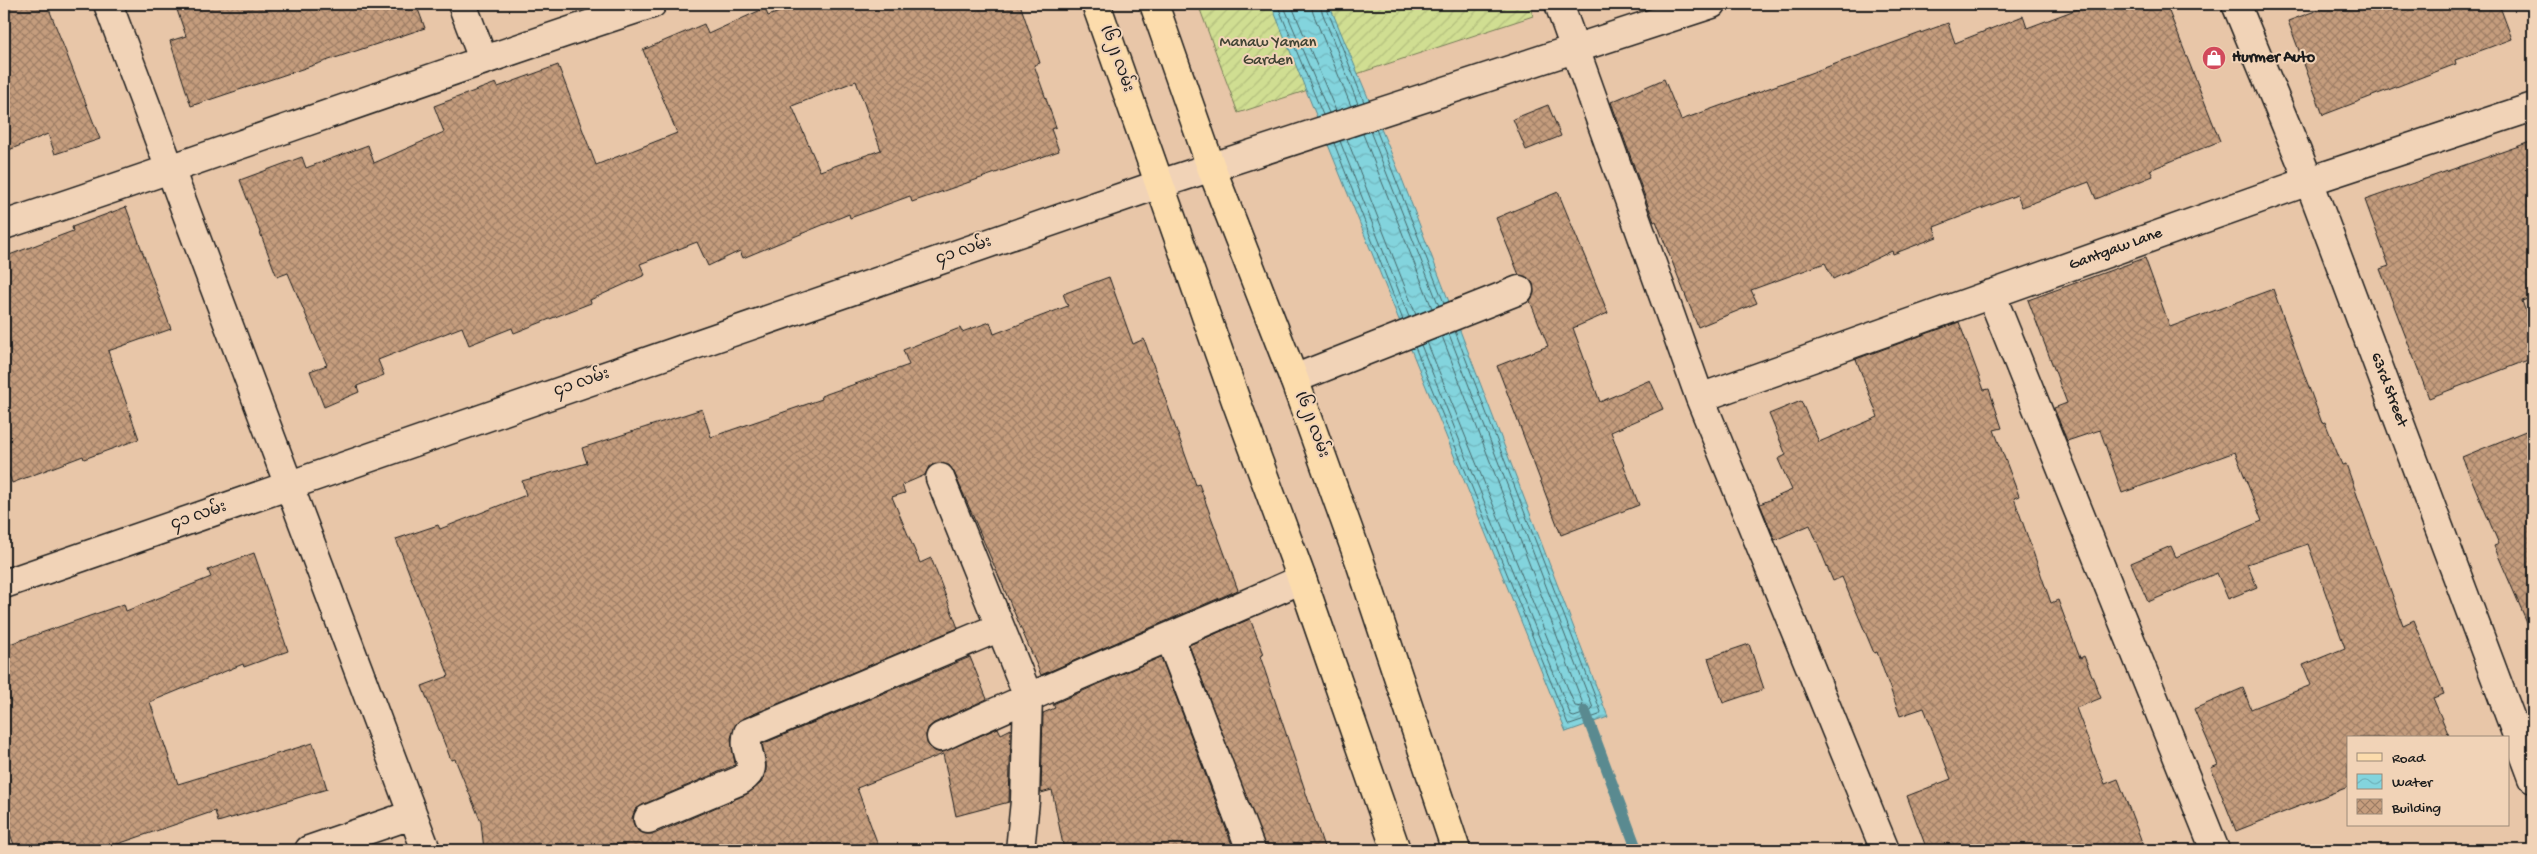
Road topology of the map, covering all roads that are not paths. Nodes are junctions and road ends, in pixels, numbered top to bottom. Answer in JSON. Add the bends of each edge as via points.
{"nodes":[{"id":1,"x":108,"y":4,"type":"edge"},
{"id":2,"x":462,"y":4,"type":"edge"},
{"id":3,"x":652,"y":4,"type":"edge"},
{"id":4,"x":1096,"y":4,"type":"edge"},
{"id":5,"x":1154,"y":4,"type":"edge"},
{"id":6,"x":1559,"y":4,"type":"edge"},
{"id":7,"x":1712,"y":4,"type":"edge"},
{"id":8,"x":2236,"y":4,"type":"edge"},
{"id":9,"x":1575,"y":50,"type":"junction"},
{"id":10,"x":483,"y":59,"type":"junction"},
{"id":11,"x":2533,"y":107,"type":"edge"},
{"id":12,"x":1211,"y":167,"type":"junction"},
{"id":13,"x":169,"y":171,"type":"junction"},
{"id":14,"x":2309,"y":181,"type":"junction"},
{"id":15,"x":1160,"y":184,"type":"junction"},
{"id":16,"x":4,"y":225,"type":"edge"},
{"id":17,"x":1519,"y":290,"type":"dead end"},
{"id":18,"x":1992,"y":294,"type":"junction"},
{"id":19,"x":1294,"y":379,"type":"junction"},
{"id":20,"x":1700,"y":398,"type":"junction"},
{"id":21,"x":940,"y":478,"type":"dead end"},
{"id":22,"x":289,"y":486,"type":"junction"},
{"id":23,"x":1302,"y":579,"type":"junction"},
{"id":24,"x":4,"y":584,"type":"edge"},
{"id":25,"x":1000,"y":627,"type":"junction"},
{"id":26,"x":1170,"y":638,"type":"junction"},
{"id":27,"x":1028,"y":696,"type":"junction"},
{"id":28,"x":941,"y":737,"type":"dead end"},
{"id":29,"x":2533,"y":778,"type":"edge"},
{"id":30,"x":411,"y":816,"type":"junction"},
{"id":31,"x":648,"y":819,"type":"dead end"},
{"id":32,"x":309,"y":850,"type":"edge"},
{"id":33,"x":426,"y":850,"type":"edge"},
{"id":34,"x":1020,"y":850,"type":"edge"},
{"id":35,"x":1251,"y":850,"type":"edge"},
{"id":36,"x":1396,"y":850,"type":"edge"},
{"id":37,"x":1456,"y":850,"type":"edge"},
{"id":38,"x":1885,"y":850,"type":"edge"},
{"id":39,"x":2215,"y":850,"type":"edge"}],
"edges":[{"from":1,"to":13,"type":"street"},
{"from":2,"to":10,"type":"street"},
{"from":3,"to":10,"type":"street"},
{"from":4,"to":15,"type":"main road","name":"(၆၂) လမ်း"},
{"from":5,"to":12,"type":"main road","name":"(၆၂) လမ်း"},
{"from":6,"to":9,"type":"street"},
{"from":7,"to":9,"type":"street","name":"၄၁ လမ်း"},
{"from":8,"to":14,"type":"street","name":"63rd Street"},
{"from":9,"to":12,"type":"street","name":"၄၁ လမ်း"},
{"from":9,"to":20,"type":"street"},
{"from":10,"to":13,"type":"street"},
{"from":11,"to":14,"type":"street","name":"Gantgaw Lane"},
{"from":12,"to":15,"type":"street","name":"၄၁ လမ်း"},
{"from":12,"to":19,"type":"main road","name":"(၆၂) လမ်း"},
{"from":13,"to":16,"type":"street"},
{"from":13,"to":22,"type":"street"},
{"from":14,"to":18,"type":"street","name":"Gantgaw Lane"},
{"from":14,"to":29,"type":"street","name":"63rd Street"},
{"from":15,"to":22,"type":"street","name":"၄၁ လမ်း"},
{"from":15,"to":23,"type":"main road","name":"(၆၂) လမ်း"},
{"from":17,"to":19,"type":"street"},
{"from":18,"to":20,"type":"street","name":"Gantgaw Lane"},
{"from":18,"to":39,"type":"street"},
{"from":19,"to":37,"type":"main road","name":"(၆၂) လမ်း","via":[[1360,562]]},
{"from":20,"to":38,"type":"street"},
{"from":21,"to":25,"type":"street"},
{"from":22,"to":24,"type":"street","name":"၄၁ လမ်း"},
{"from":22,"to":30,"type":"street"},
{"from":23,"to":26,"type":"street"},
{"from":23,"to":36,"type":"main road","name":"(၆၂) လမ်း"},
{"from":25,"to":27,"type":"street"},
{"from":25,"to":31,"type":"street","via":[[748,733],[745,741],[752,768],[749,775]]},
{"from":26,"to":27,"type":"street"},
{"from":26,"to":35,"type":"street"},
{"from":27,"to":28,"type":"street"},
{"from":27,"to":34,"type":"street","via":[[1026,801]]},
{"from":30,"to":32,"type":"street"},
{"from":30,"to":33,"type":"street"}]}
